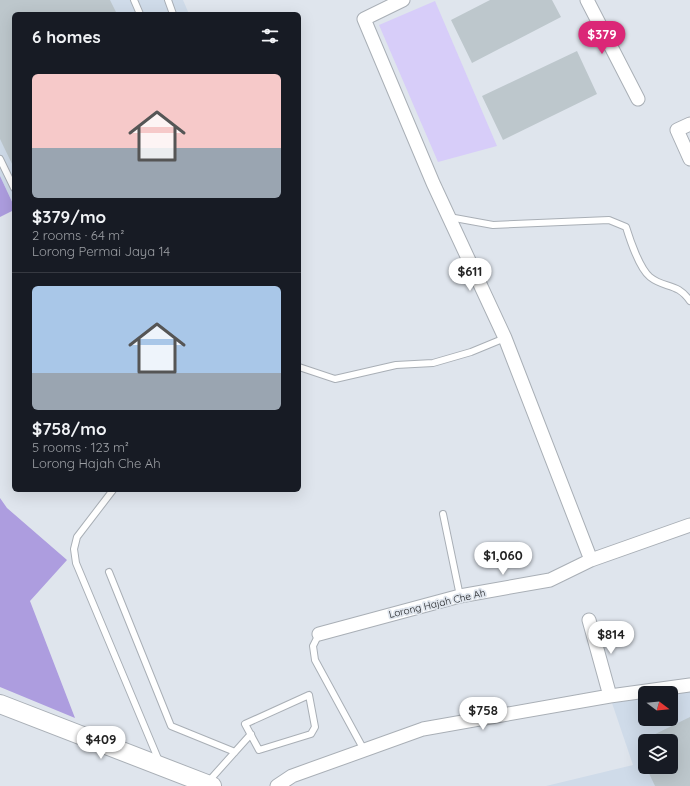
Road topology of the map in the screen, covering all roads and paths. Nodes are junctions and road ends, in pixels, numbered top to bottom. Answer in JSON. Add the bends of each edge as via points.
{"nodes":[{"id":1,"x":134,"y":0,"type":"edge"},
{"id":2,"x":168,"y":0,"type":"edge"},
{"id":3,"x":403,"y":0,"type":"edge"},
{"id":4,"x":587,"y":0,"type":"edge"},
{"id":5,"x":139,"y":12,"type":"edge"},
{"id":6,"x":172,"y":12,"type":"edge"},
{"id":7,"x":638,"y":99,"type":"dead end"},
{"id":8,"x":690,"y":124,"type":"edge"},
{"id":9,"x":0,"y":159,"type":"edge"},
{"id":10,"x":690,"y":159,"type":"edge"},
{"id":11,"x":12,"y":184,"type":"edge"},
{"id":12,"x":449,"y":217,"type":"junction"},
{"id":13,"x":690,"y":300,"type":"edge"},
{"id":14,"x":505,"y":338,"type":"junction"},
{"id":15,"x":301,"y":369,"type":"edge"},
{"id":16,"x":111,"y":492,"type":"edge"},
{"id":17,"x":443,"y":514,"type":"dead end"},
{"id":18,"x":690,"y":525,"type":"edge"},
{"id":19,"x":591,"y":560,"type":"junction"},
{"id":20,"x":109,"y":572,"type":"dead end"},
{"id":21,"x":460,"y":596,"type":"junction"},
{"id":22,"x":589,"y":620,"type":"dead end"},
{"id":23,"x":319,"y":634,"type":"joint"},
{"id":24,"x":690,"y":684,"type":"edge"},
{"id":25,"x":610,"y":696,"type":"junction"},
{"id":26,"x":0,"y":704,"type":"edge"},
{"id":27,"x":251,"y":734,"type":"junction"},
{"id":28,"x":364,"y":750,"type":"junction"},
{"id":29,"x":235,"y":752,"type":"junction"},
{"id":30,"x":161,"y":767,"type":"junction"},
{"id":31,"x":202,"y":785,"type":"edge"},
{"id":32,"x":277,"y":786,"type":"edge"}],
"edges":[{"from":1,"to":5,"type":"lane"},
{"from":2,"to":6,"type":"lane"},
{"from":3,"to":12,"type":"street","via":[[364,19]]},
{"from":4,"to":7,"type":"street"},
{"from":8,"to":10,"type":"street","via":[[677,130]]},
{"from":9,"to":11,"type":"lane"},
{"from":12,"to":13,"type":"lane","via":[[493,225],[609,220],[626,227],[635,252],[650,277],[683,291]]},
{"from":12,"to":14,"type":"street"},
{"from":14,"to":15,"type":"lane","via":[[471,352],[433,363],[396,365],[335,379]]},
{"from":14,"to":19,"type":"street"},
{"from":16,"to":30,"type":"lane","via":[[77,537],[74,550],[76,563]]},
{"from":17,"to":21,"type":"lane"},
{"from":18,"to":19,"type":"street","name":"Lorong Hajah Che Ah"},
{"from":19,"to":21,"type":"street","name":"Lorong Hajah Che Ah","via":[[550,580]]},
{"from":20,"to":29,"type":"lane","via":[[171,726]]},
{"from":21,"to":23,"type":"street","name":"Lorong Hajah Che Ah"},
{"from":22,"to":25,"type":"street"},
{"from":23,"to":28,"type":"lane","via":[[313,646],[315,660]]},
{"from":24,"to":25,"type":"street"},
{"from":25,"to":28,"type":"street","via":[[424,729]]},
{"from":26,"to":30,"type":"street"},
{"from":27,"to":27,"type":"lane","via":[[259,750],[311,734],[315,727],[309,695],[245,724]]},
{"from":27,"to":29,"type":"lane"},
{"from":28,"to":32,"type":"street","via":[[292,776]]},
{"from":29,"to":31,"type":"lane"},
{"from":30,"to":31,"type":"street"}]}
